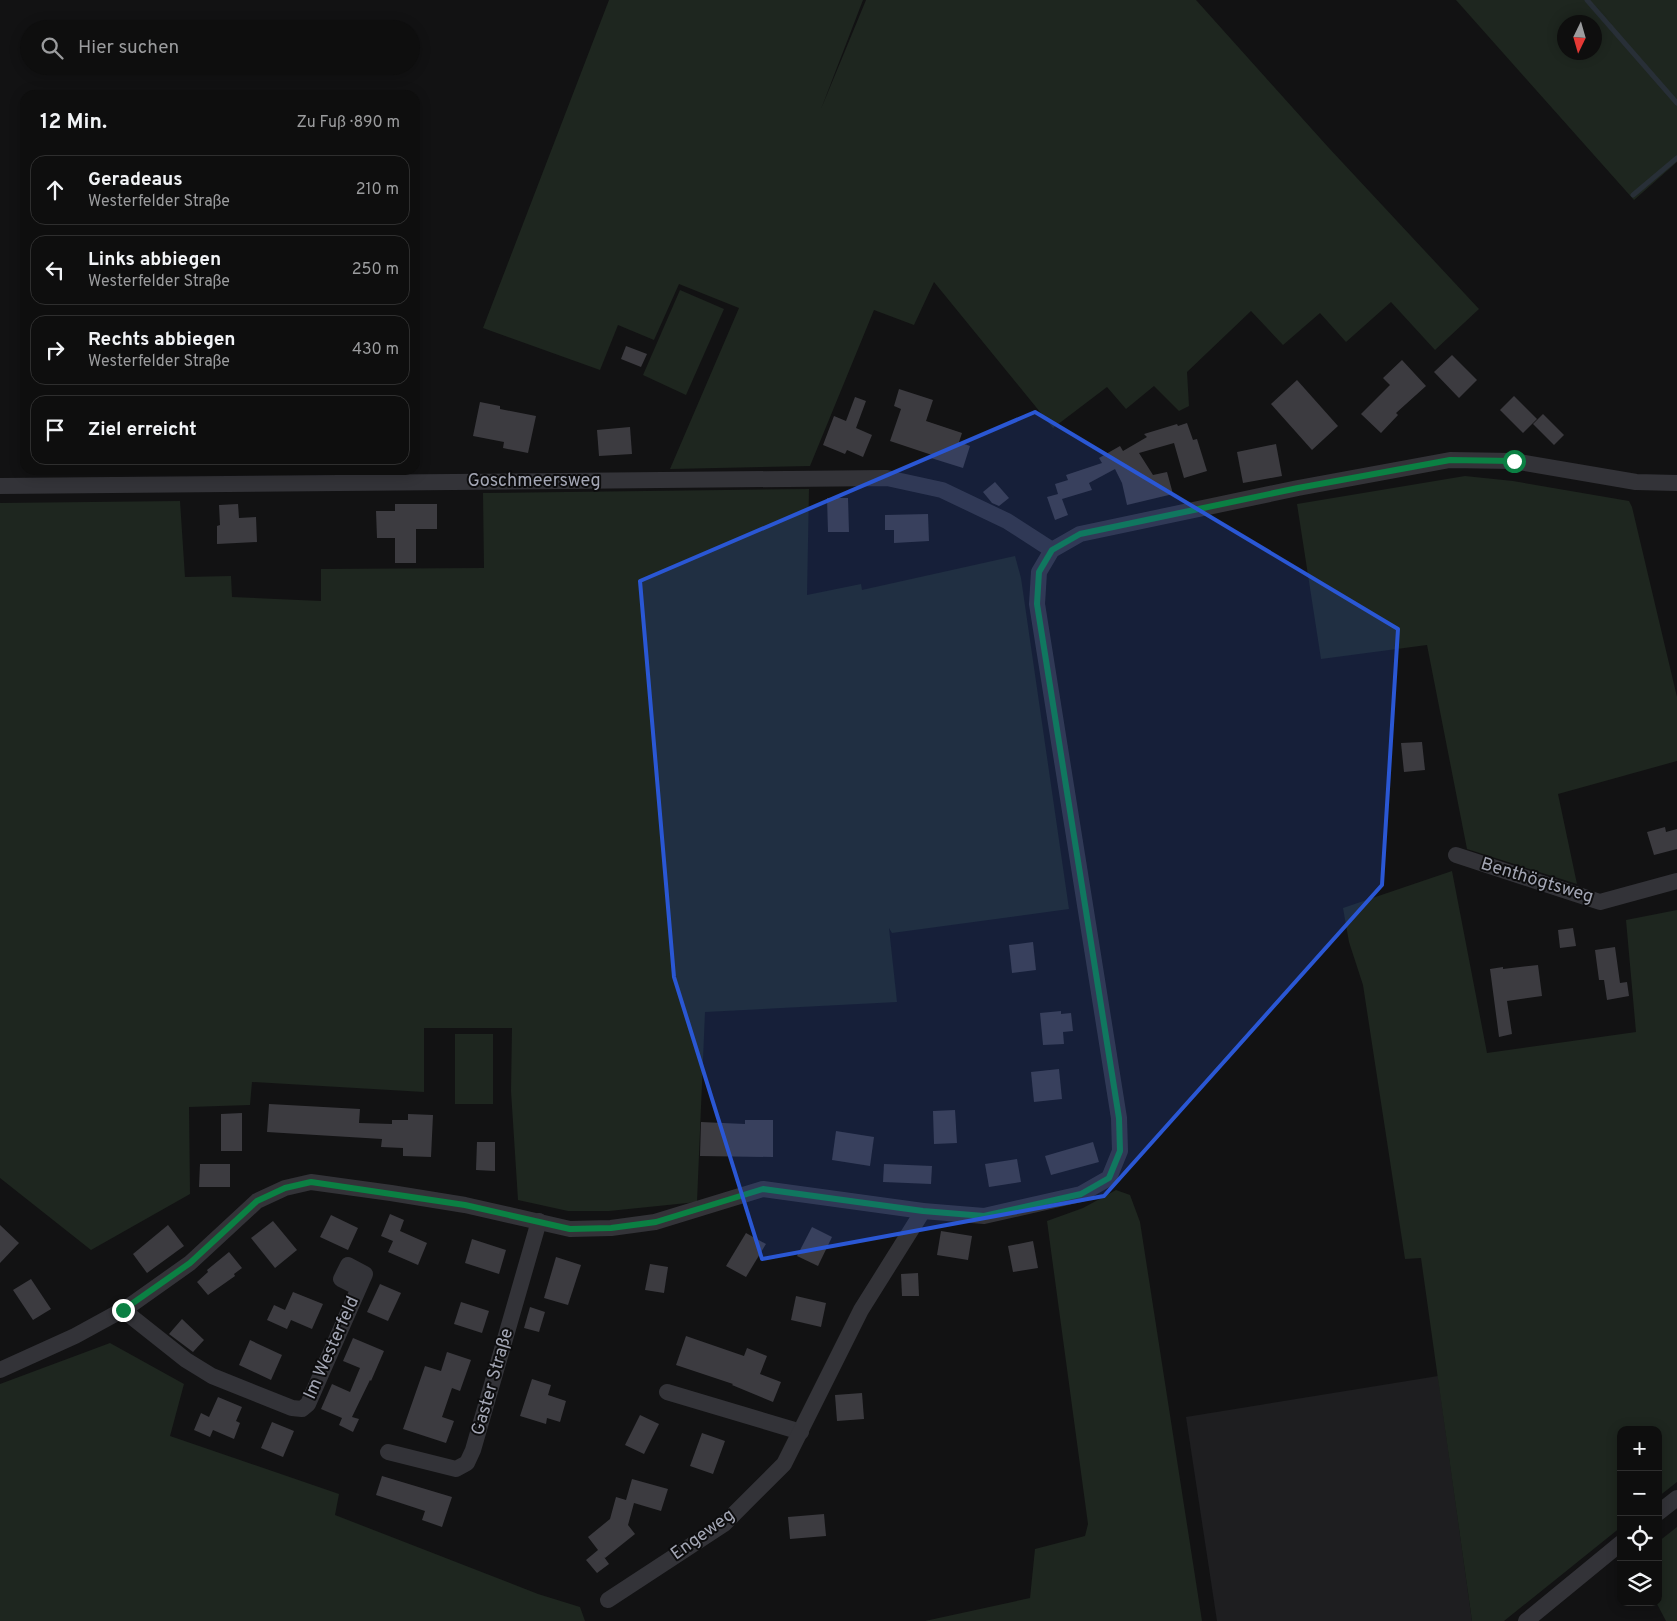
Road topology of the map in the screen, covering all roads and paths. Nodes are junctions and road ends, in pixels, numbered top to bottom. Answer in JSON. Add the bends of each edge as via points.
{"nodes":[{"id":1,"x":1677,"y":483,"type":"edge"},
{"id":2,"x":0,"y":486,"type":"edge"},
{"id":3,"x":1052,"y":550,"type":"junction"},
{"id":4,"x":1456,"y":856,"type":"dead end"},
{"id":5,"x":1677,"y":881,"type":"edge"},
{"id":6,"x":923,"y":1211,"type":"junction"},
{"id":7,"x":539,"y":1222,"type":"junction"},
{"id":8,"x":359,"y":1288,"type":"dead end"},
{"id":9,"x":123,"y":1310,"type":"junction"},
{"id":10,"x":0,"y":1370,"type":"edge"},
{"id":11,"x":667,"y":1392,"type":"dead end"},
{"id":12,"x":801,"y":1432,"type":"junction"},
{"id":13,"x":388,"y":1452,"type":"dead end"},
{"id":14,"x":1677,"y":1498,"type":"edge"},
{"id":15,"x":1662,"y":1510,"type":"edge"},
{"id":16,"x":1617,"y":1546,"type":"edge"},
{"id":17,"x":608,"y":1600,"type":"dead end"},
{"id":18,"x":1526,"y":1621,"type":"edge"}],
"edges":[{"from":1,"to":3,"type":"street","via":[[1636,482],[1514,461],[1450,460],[1080,534]]},
{"from":2,"to":3,"type":"street","name":"Goschmeersweg","via":[[888,478],[942,490],[1007,521]]},
{"from":3,"to":6,"type":"street","via":[[1039,572],[1037,604],[1119,1118],[1120,1151],[1109,1178],[1081,1194],[984,1216]]},
{"from":4,"to":5,"type":"street","name":"Benthögtsweg","via":[[1600,902]]},
{"from":6,"to":7,"type":"street","via":[[763,1189],[656,1222],[570,1229]]},
{"from":6,"to":12,"type":"street","name":"Engeweg","via":[[861,1310]]},
{"from":7,"to":9,"type":"street","via":[[465,1205],[311,1182],[285,1188],[257,1201],[190,1263]]},
{"from":7,"to":13,"type":"street","name":"Gaster Straße","via":[[467,1463],[456,1468]]},
{"from":8,"to":9,"type":"street","name":"Im Westerfeld","via":[[308,1404],[302,1409],[292,1408],[212,1376],[186,1360]]},
{"from":9,"to":10,"type":"street"},
{"from":11,"to":12,"type":"street"},
{"from":12,"to":17,"type":"street","name":"Engeweg","via":[[784,1464],[724,1524]]},
{"from":14,"to":15,"type":"street"},
{"from":16,"to":18,"type":"street"}]}
